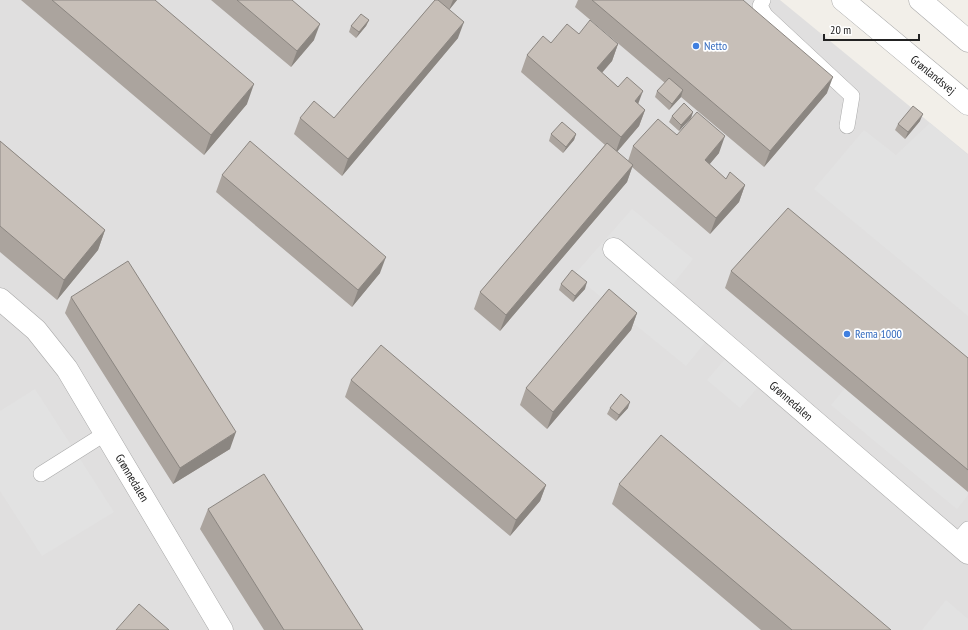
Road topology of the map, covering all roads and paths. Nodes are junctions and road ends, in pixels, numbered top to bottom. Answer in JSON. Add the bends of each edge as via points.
{"nodes":[{"id":1,"x":763,"y":0,"type":"edge"},
{"id":2,"x":843,"y":0,"type":"edge"},
{"id":3,"x":920,"y":0,"type":"edge"},
{"id":4,"x":968,"y":41,"type":"edge"},
{"id":5,"x":968,"y":104,"type":"edge"},
{"id":6,"x":847,"y":126,"type":"dead end"},
{"id":7,"x":614,"y":249,"type":"dead end"},
{"id":8,"x":0,"y":299,"type":"edge"},
{"id":9,"x":106,"y":433,"type":"junction"},
{"id":10,"x":41,"y":474,"type":"dead end"},
{"id":11,"x":964,"y":542,"type":"edge"},
{"id":12,"x":222,"y":630,"type":"edge"}],
"edges":[{"from":1,"to":6,"type":"lane","via":[[760,6],[765,15],[852,96]]},
{"from":2,"to":5,"type":"street","name":"Grønlandsvej"},
{"from":3,"to":4,"type":"street"},
{"from":7,"to":11,"type":"street","name":"Grønnedalen"},
{"from":8,"to":9,"type":"street","name":"Grønnedalen","via":[[36,330],[67,369]]},
{"from":9,"to":10,"type":"lane"},
{"from":9,"to":12,"type":"street","name":"Grønnedalen"}]}
